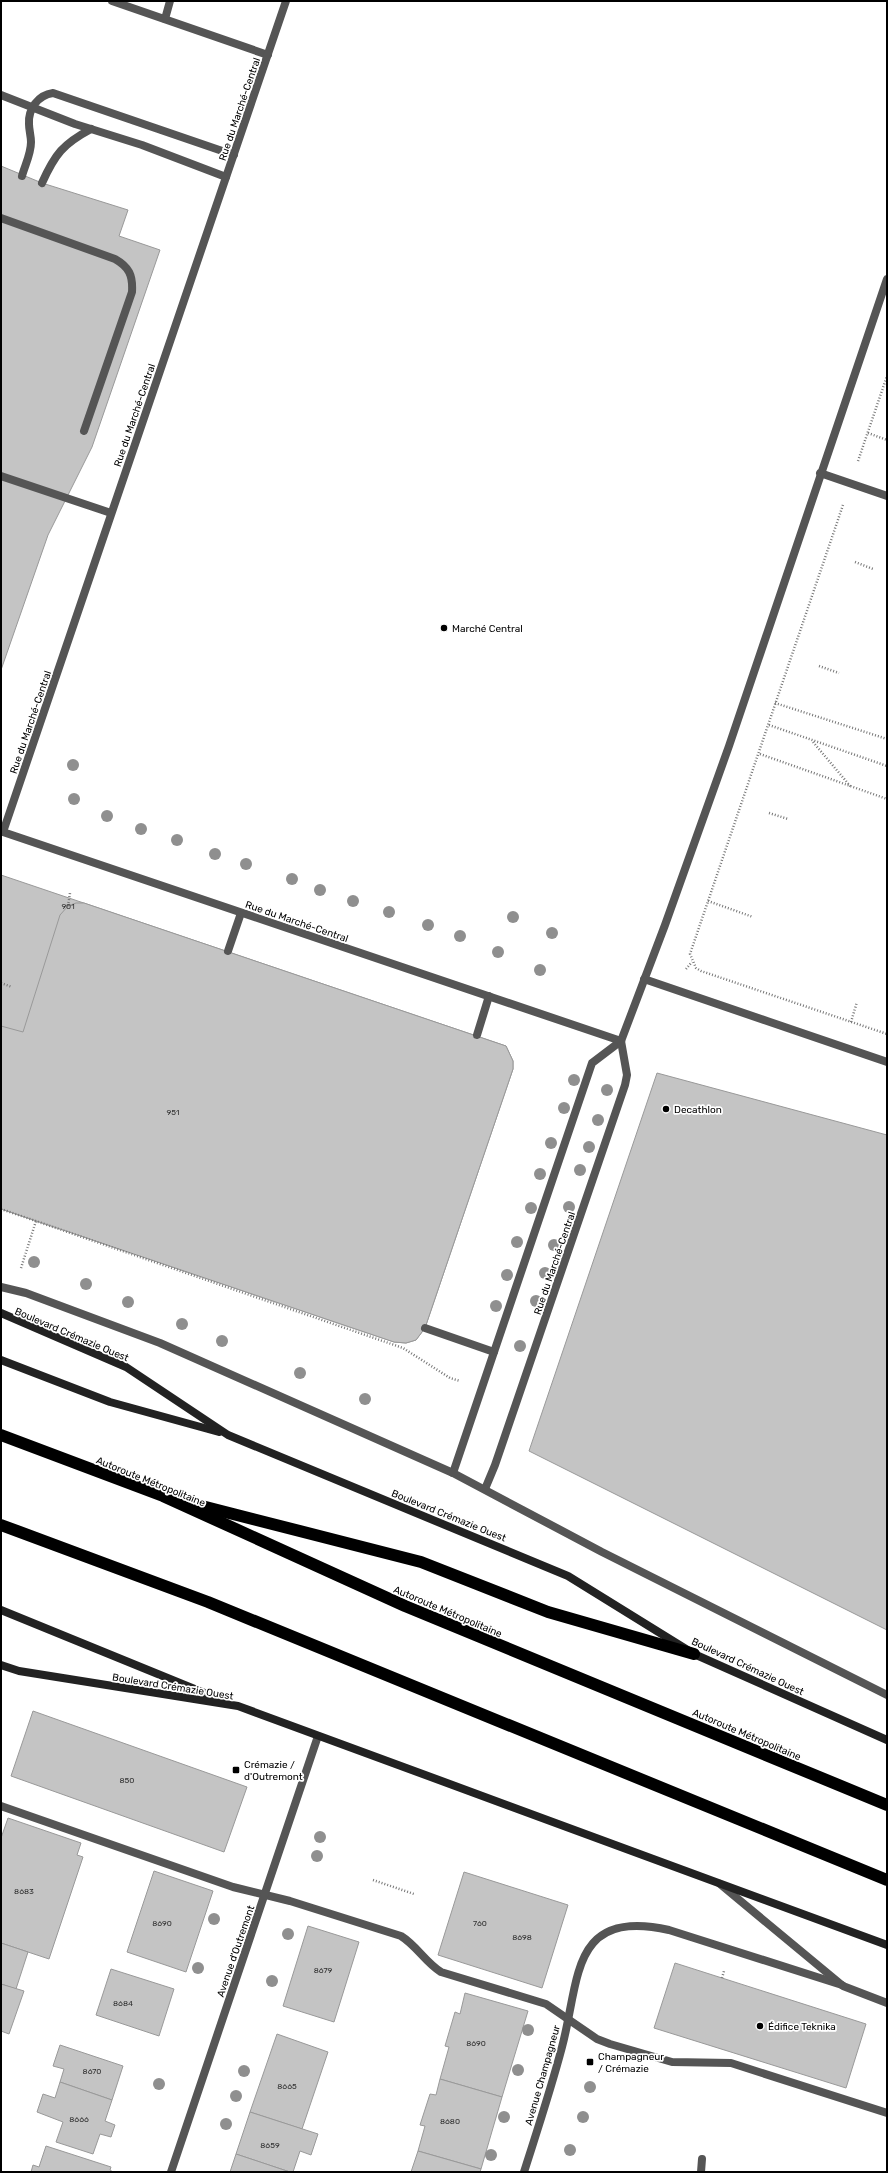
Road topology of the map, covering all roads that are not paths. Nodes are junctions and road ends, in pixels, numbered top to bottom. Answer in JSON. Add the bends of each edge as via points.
{"nodes":[{"id":1,"x":112,"y":1,"type":"edge"},
{"id":2,"x":170,"y":1,"type":"edge"},
{"id":3,"x":286,"y":1,"type":"edge"},
{"id":4,"x":165,"y":19,"type":"junction"},
{"id":5,"x":268,"y":55,"type":"junction"},
{"id":6,"x":1,"y":95,"type":"edge"},
{"id":7,"x":33,"y":107,"type":"junction"},
{"id":8,"x":90,"y":129,"type":"junction"},
{"id":9,"x":234,"y":155,"type":"junction"},
{"id":10,"x":22,"y":176,"type":"dead end"},
{"id":11,"x":226,"y":177,"type":"junction"},
{"id":12,"x":42,"y":183,"type":"dead end"},
{"id":13,"x":1,"y":218,"type":"edge"},
{"id":14,"x":887,"y":279,"type":"edge"},
{"id":15,"x":84,"y":431,"type":"dead end"},
{"id":16,"x":820,"y":473,"type":"junction"},
{"id":17,"x":1,"y":476,"type":"edge"},
{"id":18,"x":887,"y":496,"type":"edge"},
{"id":19,"x":111,"y":513,"type":"junction"},
{"id":20,"x":2,"y":832,"type":"edge"},
{"id":21,"x":241,"y":913,"type":"junction"},
{"id":22,"x":228,"y":951,"type":"dead end"},
{"id":23,"x":644,"y":979,"type":"junction"},
{"id":24,"x":489,"y":996,"type":"junction"},
{"id":25,"x":477,"y":1034,"type":"dead end"},
{"id":26,"x":621,"y":1041,"type":"junction"},
{"id":27,"x":887,"y":1062,"type":"edge"},
{"id":28,"x":1,"y":1287,"type":"edge"},
{"id":29,"x":1,"y":1313,"type":"edge"},
{"id":30,"x":426,"y":1328,"type":"dead end"},
{"id":31,"x":494,"y":1352,"type":"junction"},
{"id":32,"x":1,"y":1360,"type":"edge"},
{"id":33,"x":1,"y":1435,"type":"edge"},
{"id":34,"x":228,"y":1435,"type":"junction"},
{"id":35,"x":453,"y":1473,"type":"junction"},
{"id":36,"x":485,"y":1489,"type":"junction"},
{"id":37,"x":163,"y":1496,"type":"junction"},
{"id":38,"x":1,"y":1525,"type":"edge"},
{"id":39,"x":1,"y":1610,"type":"edge"},
{"id":40,"x":694,"y":1654,"type":"junction"},
{"id":41,"x":1,"y":1665,"type":"edge"},
{"id":42,"x":887,"y":1695,"type":"edge"},
{"id":43,"x":238,"y":1706,"type":"junction"},
{"id":44,"x":318,"y":1736,"type":"junction"},
{"id":45,"x":887,"y":1740,"type":"edge"},
{"id":46,"x":887,"y":1805,"type":"edge"},
{"id":47,"x":1,"y":1806,"type":"edge"},
{"id":48,"x":887,"y":1880,"type":"edge"},
{"id":49,"x":720,"y":1884,"type":"junction"},
{"id":50,"x":264,"y":1895,"type":"junction"},
{"id":51,"x":598,"y":1940,"type":"joint"},
{"id":52,"x":887,"y":1944,"type":"edge"},
{"id":53,"x":843,"y":1986,"type":"junction"},
{"id":54,"x":887,"y":2003,"type":"edge"},
{"id":55,"x":568,"y":2021,"type":"junction"},
{"id":56,"x":887,"y":2113,"type":"edge"},
{"id":57,"x":702,"y":2159,"type":"dead end"},
{"id":58,"x":171,"y":2172,"type":"edge"},
{"id":59,"x":524,"y":2172,"type":"edge"},
{"id":60,"x":701,"y":2172,"type":"edge"}],
"edges":[{"from":1,"to":4,"type":"street"},
{"from":2,"to":4,"type":"street"},
{"from":3,"to":5,"type":"street","name":"Rue du Marché-Central"},
{"from":4,"to":5,"type":"street"},
{"from":5,"to":9,"type":"street","name":"Rue du Marché-Central"},
{"from":6,"to":7,"type":"street"},
{"from":7,"to":8,"type":"street"},
{"from":7,"to":9,"type":"street","via":[[35,101],[46,93],[59,94]]},
{"from":7,"to":10,"type":"street","via":[[28,121],[30,151]]},
{"from":8,"to":11,"type":"street","via":[[126,139]]},
{"from":8,"to":12,"type":"street","via":[[63,146]]},
{"from":9,"to":11,"type":"street","name":"Rue du Marché-Central"},
{"from":11,"to":19,"type":"street","name":"Rue du Marché-Central"},
{"from":13,"to":15,"type":"street","via":[[115,259],[130,272],[132,292]]},
{"from":14,"to":16,"type":"street"},
{"from":16,"to":18,"type":"street"},
{"from":16,"to":23,"type":"street","via":[[729,746]]},
{"from":17,"to":19,"type":"street"},
{"from":19,"to":20,"type":"street","name":"Rue du Marché-Central"},
{"from":20,"to":21,"type":"street","name":"Rue du Marché-Central"},
{"from":21,"to":22,"type":"street"},
{"from":21,"to":24,"type":"street","name":"Rue du Marché-Central"},
{"from":23,"to":26,"type":"street"},
{"from":23,"to":27,"type":"street"},
{"from":24,"to":25,"type":"street"},
{"from":24,"to":26,"type":"street","name":"Rue du Marché-Central"},
{"from":26,"to":31,"type":"street","via":[[592,1063]]},
{"from":26,"to":36,"type":"street","name":"Rue du Marché-Central","via":[[627,1075],[625,1085]]},
{"from":28,"to":35,"type":"street","name":"Boulevard Crémazie Ouest","via":[[26,1293],[160,1343]]},
{"from":29,"to":34,"type":"main road","name":"Boulevard Crémazie Ouest","via":[[126,1367]]},
{"from":30,"to":31,"type":"street"},
{"from":31,"to":35,"type":"street"},
{"from":32,"to":34,"type":"main road","via":[[110,1402]]},
{"from":33,"to":37,"type":"highway","name":"Autoroute Métropolitaine"},
{"from":34,"to":40,"type":"main road","name":"Boulevard Crémazie Ouest","via":[[568,1576]]},
{"from":35,"to":36,"type":"street","name":"Boulevard Crémazie Ouest"},
{"from":36,"to":42,"type":"street","name":"Boulevard Crémazie Ouest","via":[[602,1552]]},
{"from":37,"to":40,"type":"highway","via":[[421,1562],[548,1612]]},
{"from":37,"to":46,"type":"highway","name":"Autoroute Métropolitaine","via":[[405,1606]]},
{"from":38,"to":48,"type":"highway","via":[[208,1602]]},
{"from":39,"to":43,"type":"main road"},
{"from":40,"to":45,"type":"main road","name":"Boulevard Crémazie Ouest"},
{"from":41,"to":43,"type":"main road","name":"Boulevard Crémazie Ouest","via":[[19,1671]]},
{"from":43,"to":44,"type":"main road","name":"Boulevard Crémazie Ouest"},
{"from":44,"to":49,"type":"main road","name":"Boulevard Crémazie Ouest"},
{"from":44,"to":50,"type":"street","name":"Avenue d'Outremont"},
{"from":47,"to":50,"type":"street","via":[[233,1887]]},
{"from":49,"to":52,"type":"main road","name":"Boulevard Crémazie Ouest"},
{"from":49,"to":53,"type":"street","name":"Boulevard Crémazie Ouest"},
{"from":50,"to":55,"type":"street","via":[[401,1936],[414,1945],[430,1964],[441,1972],[546,2004]]},
{"from":50,"to":58,"type":"street","name":"Avenue d'Outremont"},
{"from":51,"to":53,"type":"street","name":"Boulevard Crémazie Ouest","via":[[608,1931],[619,1927],[632,1924],[650,1925]]},
{"from":51,"to":55,"type":"street","name":"Avenue Champagneur","via":[[580,1965],[573,1988]]},
{"from":53,"to":54,"type":"street","name":"Boulevard Crémazie Ouest"},
{"from":55,"to":56,"type":"street","via":[[597,2039],[672,2062],[731,2063]]},
{"from":55,"to":59,"type":"street","name":"Avenue Champagneur"},
{"from":57,"to":60,"type":"street"}]}
